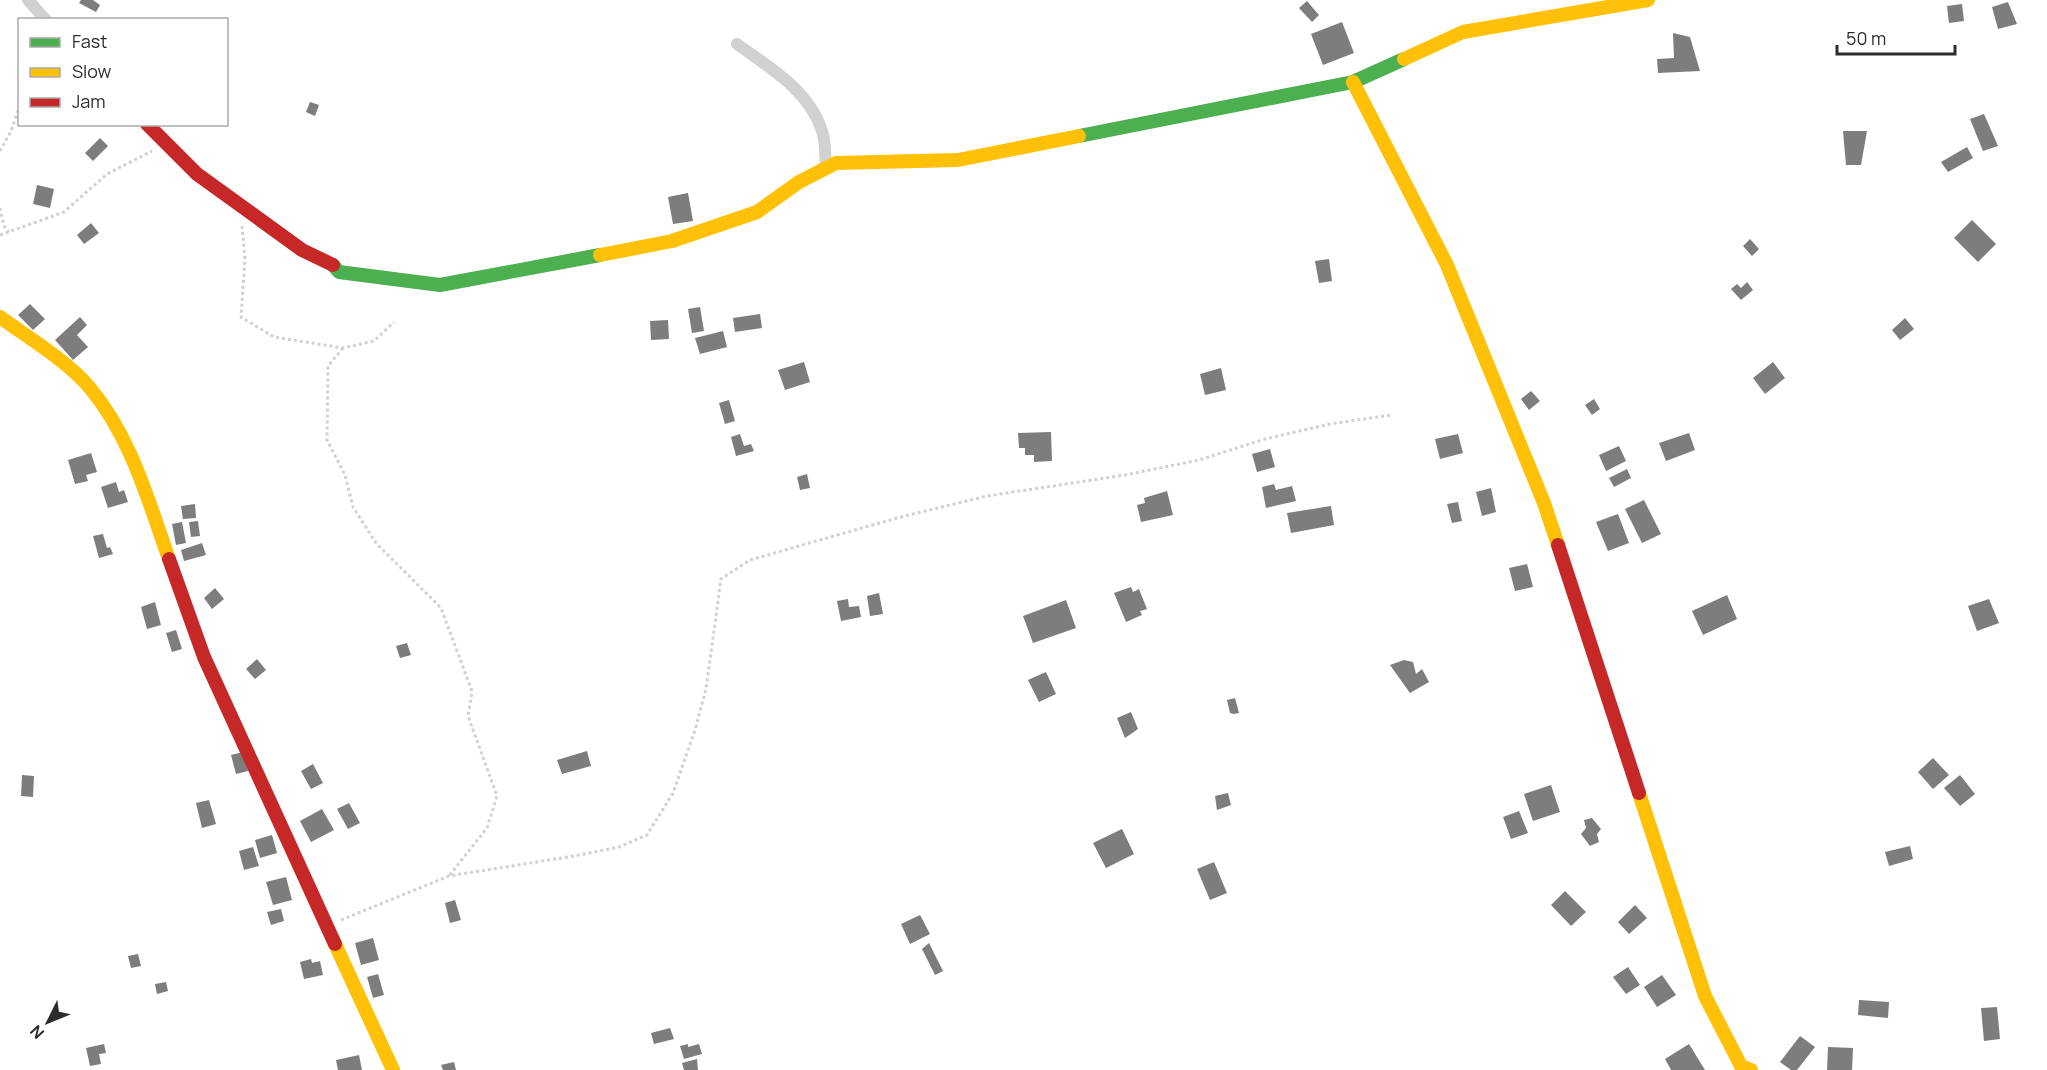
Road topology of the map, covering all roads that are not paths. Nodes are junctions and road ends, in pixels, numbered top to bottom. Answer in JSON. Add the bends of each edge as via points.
{"nodes":[{"id":1,"x":28,"y":0,"type":"edge"},
{"id":2,"x":1648,"y":0,"type":"edge"},
{"id":3,"x":44,"y":18,"type":"edge"},
{"id":4,"x":737,"y":44,"type":"dead end"},
{"id":5,"x":1353,"y":82,"type":"junction"},
{"id":6,"x":149,"y":126,"type":"edge"},
{"id":7,"x":826,"y":168,"type":"junction"},
{"id":8,"x":0,"y":317,"type":"edge"},
{"id":9,"x":393,"y":1070,"type":"edge"},
{"id":10,"x":1751,"y":1070,"type":"edge"}],
"edges":[{"from":1,"to":3,"type":"street"},
{"from":2,"to":5,"type":"street","via":[[1463,32]]},
{"from":4,"to":7,"type":"street","via":[[792,84],[811,105],[823,133]]},
{"from":5,"to":7,"type":"street","via":[[958,160],[836,163]]},
{"from":5,"to":10,"type":"street","via":[[1447,265],[1544,503],[1705,996],[1741,1066]]},
{"from":6,"to":7,"type":"street","via":[[197,174],[339,272],[440,285],[672,242],[757,212]]},
{"from":8,"to":9,"type":"street","via":[[90,388],[129,448],[204,657]]}]}
